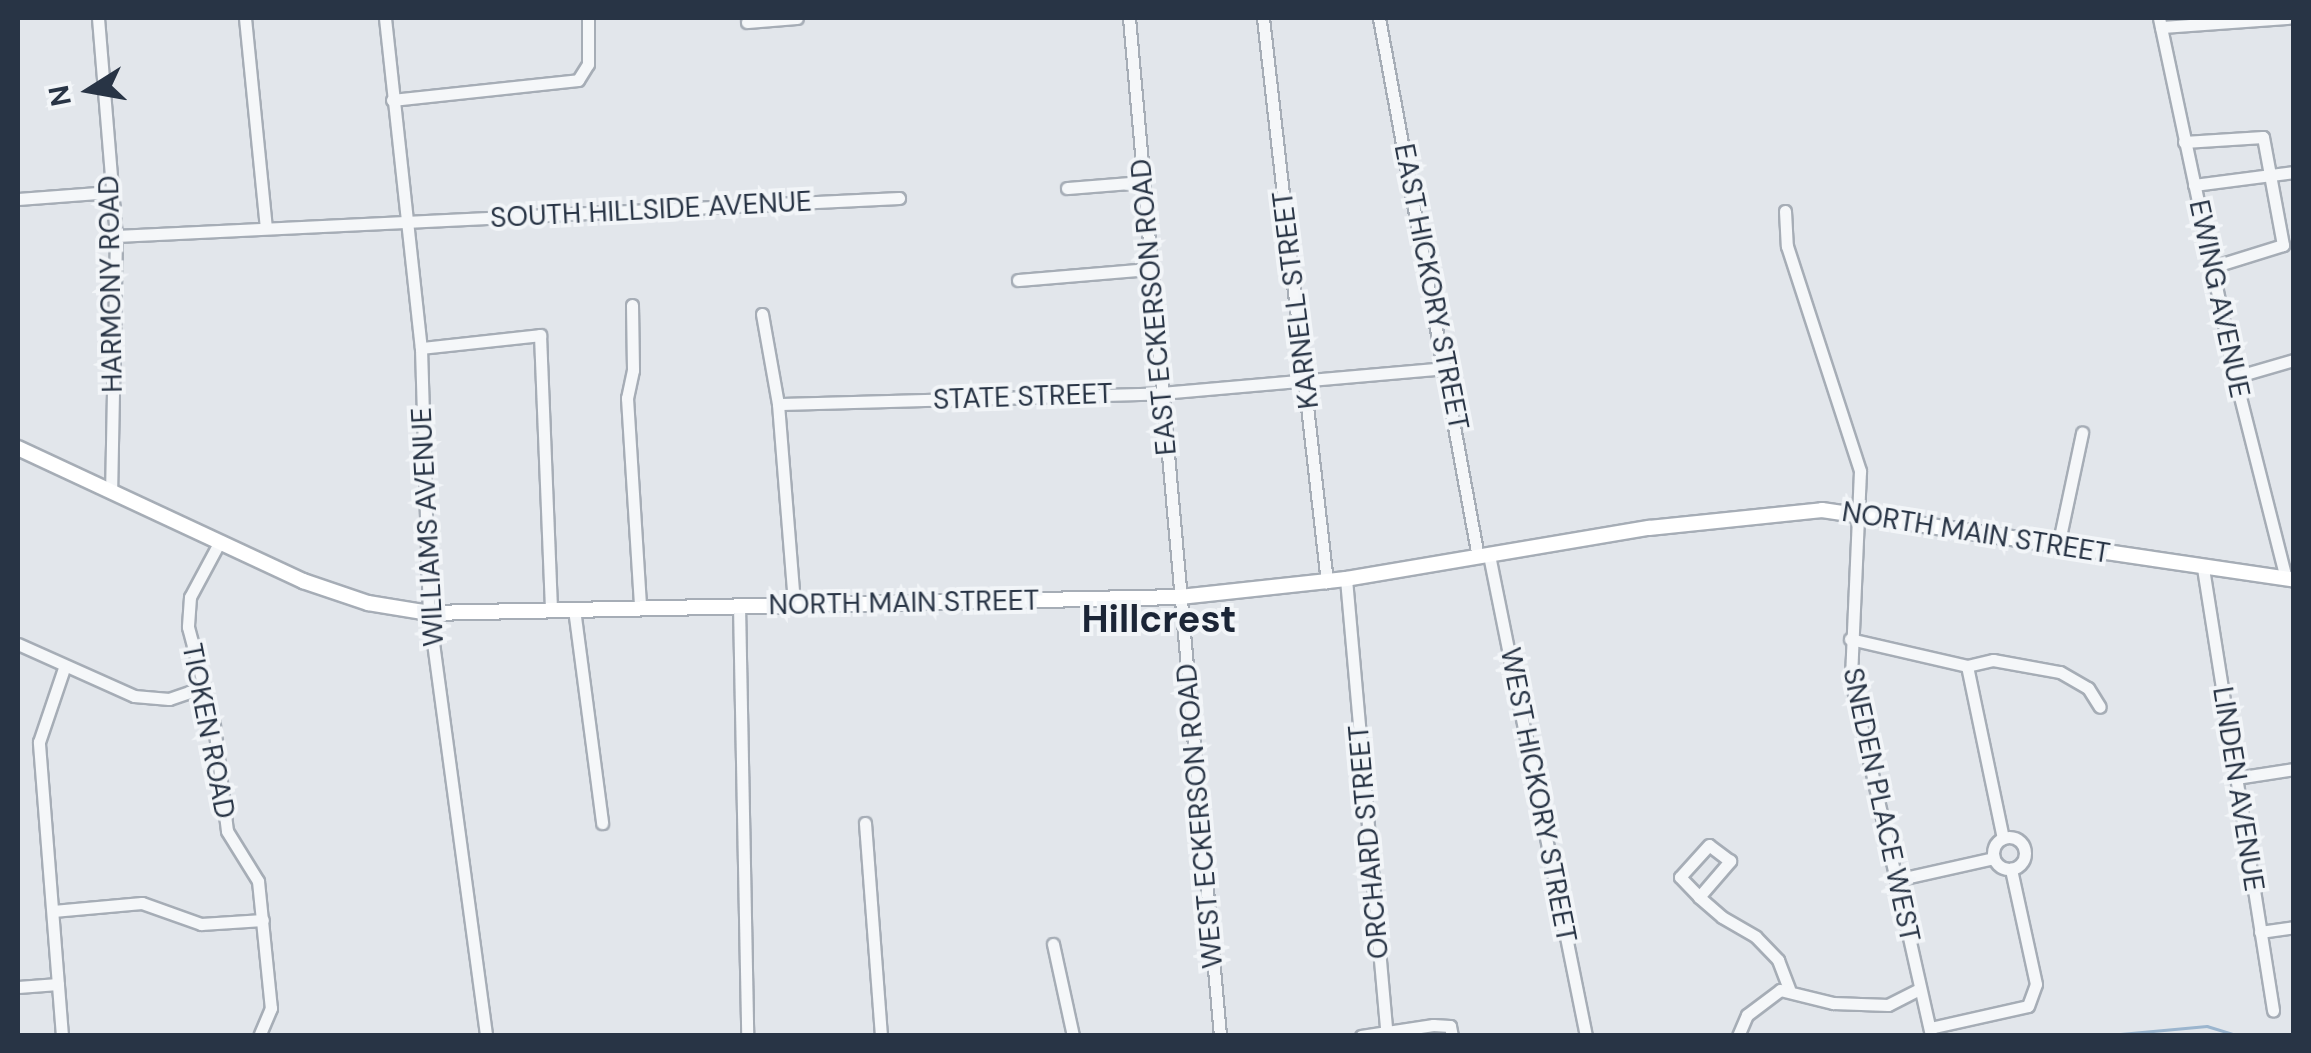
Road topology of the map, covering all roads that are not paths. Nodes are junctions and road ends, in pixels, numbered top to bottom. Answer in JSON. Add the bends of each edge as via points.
{"nodes":[{"id":1,"x":98,"y":18,"type":"edge"},
{"id":2,"x":246,"y":18,"type":"edge"},
{"id":3,"x":385,"y":18,"type":"edge"},
{"id":4,"x":588,"y":18,"type":"edge"},
{"id":5,"x":798,"y":18,"type":"edge"},
{"id":6,"x":1129,"y":18,"type":"edge"},
{"id":7,"x":1263,"y":18,"type":"edge"},
{"id":8,"x":1380,"y":18,"type":"edge"},
{"id":9,"x":2288,"y":18,"type":"edge"},
{"id":10,"x":748,"y":22,"type":"dead end"},
{"id":11,"x":2160,"y":22,"type":"edge"},
{"id":12,"x":392,"y":100,"type":"junction"},
{"id":13,"x":2184,"y":142,"type":"junction"},
{"id":14,"x":2294,"y":172,"type":"edge"},
{"id":15,"x":2270,"y":175,"type":"junction"},
{"id":16,"x":1142,"y":182,"type":"junction"},
{"id":17,"x":2194,"y":185,"type":"junction"},
{"id":18,"x":1068,"y":188,"type":"dead end"},
{"id":19,"x":111,"y":192,"type":"junction"},
{"id":20,"x":899,"y":198,"type":"dead end"},
{"id":21,"x":18,"y":200,"type":"edge"},
{"id":22,"x":1785,"y":211,"type":"dead end"},
{"id":23,"x":403,"y":221,"type":"junction"},
{"id":24,"x":266,"y":227,"type":"junction"},
{"id":25,"x":116,"y":236,"type":"junction"},
{"id":26,"x":2212,"y":266,"type":"junction"},
{"id":27,"x":1150,"y":268,"type":"junction"},
{"id":28,"x":1018,"y":280,"type":"dead end"},
{"id":29,"x":632,"y":305,"type":"dead end"},
{"id":30,"x":762,"y":314,"type":"dead end"},
{"id":31,"x":422,"y":348,"type":"junction"},
{"id":32,"x":2294,"y":360,"type":"edge"},
{"id":33,"x":1447,"y":368,"type":"junction"},
{"id":34,"x":2235,"y":377,"type":"junction"},
{"id":35,"x":1306,"y":379,"type":"junction"},
{"id":36,"x":1161,"y":393,"type":"junction"},
{"id":37,"x":778,"y":404,"type":"junction"},
{"id":38,"x":2082,"y":434,"type":"dead end"},
{"id":39,"x":18,"y":448,"type":"edge"},
{"id":40,"x":111,"y":490,"type":"junction"},
{"id":41,"x":1862,"y":512,"type":"junction"},
{"id":42,"x":219,"y":543,"type":"junction"},
{"id":43,"x":2058,"y":546,"type":"junction"},
{"id":44,"x":1484,"y":556,"type":"junction"},
{"id":45,"x":2203,"y":568,"type":"junction"},
{"id":46,"x":1346,"y":580,"type":"junction"},
{"id":47,"x":2290,"y":580,"type":"edge"},
{"id":48,"x":1327,"y":582,"type":"junction"},
{"id":49,"x":1180,"y":597,"type":"junction"},
{"id":50,"x":794,"y":604,"type":"junction"},
{"id":51,"x":739,"y":605,"type":"junction"},
{"id":52,"x":640,"y":607,"type":"junction"},
{"id":53,"x":551,"y":609,"type":"junction"},
{"id":54,"x":574,"y":609,"type":"junction"},
{"id":55,"x":429,"y":613,"type":"junction"},
{"id":56,"x":1850,"y":638,"type":"junction"},
{"id":57,"x":18,"y":644,"type":"edge"},
{"id":58,"x":1967,"y":666,"type":"junction"},
{"id":59,"x":64,"y":668,"type":"junction"},
{"id":60,"x":204,"y":687,"type":"junction"},
{"id":61,"x":2100,"y":707,"type":"dead end"},
{"id":62,"x":2294,"y":768,"type":"edge"},
{"id":63,"x":2236,"y":778,"type":"junction"},
{"id":64,"x":602,"y":823,"type":"dead end"},
{"id":65,"x":865,"y":823,"type":"dead end"},
{"id":66,"x":2004,"y":838,"type":"junction"},
{"id":67,"x":1994,"y":858,"type":"junction"},
{"id":68,"x":2011,"y":869,"type":"junction"},
{"id":69,"x":1896,"y":880,"type":"junction"},
{"id":70,"x":1699,"y":897,"type":"junction"},
{"id":71,"x":53,"y":911,"type":"junction"},
{"id":72,"x":263,"y":920,"type":"junction"},
{"id":73,"x":2294,"y":927,"type":"edge"},
{"id":74,"x":2260,"y":932,"type":"junction"},
{"id":75,"x":1053,"y":944,"type":"dead end"},
{"id":76,"x":58,"y":984,"type":"junction"},
{"id":77,"x":18,"y":988,"type":"edge"},
{"id":78,"x":1789,"y":988,"type":"junction"},
{"id":79,"x":1919,"y":990,"type":"junction"},
{"id":80,"x":2273,"y":1010,"type":"dead end"},
{"id":81,"x":1386,"y":1031,"type":"junction"},
{"id":82,"x":1931,"y":1032,"type":"edge"},
{"id":83,"x":62,"y":1036,"type":"edge"},
{"id":84,"x":259,"y":1036,"type":"edge"},
{"id":85,"x":486,"y":1036,"type":"edge"},
{"id":86,"x":747,"y":1036,"type":"edge"},
{"id":87,"x":881,"y":1036,"type":"edge"},
{"id":88,"x":1073,"y":1036,"type":"edge"},
{"id":89,"x":1220,"y":1036,"type":"edge"},
{"id":90,"x":1361,"y":1036,"type":"edge"},
{"id":91,"x":1452,"y":1036,"type":"edge"},
{"id":92,"x":1586,"y":1036,"type":"edge"},
{"id":93,"x":1738,"y":1036,"type":"edge"}],
"edges":[{"from":1,"to":19,"type":"street","name":"HARMONY ROAD"},
{"from":2,"to":24,"type":"street"},
{"from":3,"to":12,"type":"street","name":"WILLIAMS AVENUE"},
{"from":4,"to":12,"type":"street","via":[[588,64],[578,80]]},
{"from":5,"to":10,"type":"street"},
{"from":6,"to":16,"type":"street","name":"EAST ECKERSON ROAD"},
{"from":7,"to":35,"type":"street","name":"KARNELL STREET"},
{"from":8,"to":33,"type":"street","name":"EAST HICKORY STREET"},
{"from":9,"to":11,"type":"street"},
{"from":11,"to":13,"type":"street","name":"EWING AVENUE"},
{"from":12,"to":23,"type":"street","name":"WILLIAMS AVENUE"},
{"from":13,"to":15,"type":"street","via":[[2263,137]]},
{"from":13,"to":17,"type":"street","name":"EWING AVENUE"},
{"from":14,"to":15,"type":"street"},
{"from":15,"to":17,"type":"street"},
{"from":15,"to":26,"type":"street","via":[[2283,245]]},
{"from":16,"to":18,"type":"street"},
{"from":16,"to":27,"type":"street","name":"EAST ECKERSON ROAD"},
{"from":17,"to":26,"type":"street","name":"EWING AVENUE"},
{"from":19,"to":21,"type":"street"},
{"from":19,"to":25,"type":"street","name":"HARMONY ROAD"},
{"from":20,"to":23,"type":"street","name":"SOUTH HILLSIDE AVENUE"},
{"from":22,"to":41,"type":"street","name":"SNEDEN PLACE WEST","via":[[1787,246],[1860,471]]},
{"from":23,"to":24,"type":"street","name":"SOUTH HILLSIDE AVENUE"},
{"from":23,"to":31,"type":"street","name":"WILLIAMS AVENUE"},
{"from":24,"to":25,"type":"street","name":"SOUTH HILLSIDE AVENUE"},
{"from":25,"to":40,"type":"street","name":"HARMONY ROAD"},
{"from":26,"to":34,"type":"street","name":"EWING AVENUE"},
{"from":27,"to":28,"type":"street"},
{"from":27,"to":36,"type":"street","name":"EAST ECKERSON ROAD"},
{"from":29,"to":52,"type":"street","via":[[633,370],[626,398]]},
{"from":30,"to":37,"type":"street"},
{"from":31,"to":53,"type":"street","via":[[540,335]]},
{"from":31,"to":55,"type":"street","name":"WILLIAMS AVENUE"},
{"from":32,"to":34,"type":"street"},
{"from":33,"to":35,"type":"street","name":"STATE STREET"},
{"from":33,"to":44,"type":"street","name":"EAST HICKORY STREET"},
{"from":34,"to":47,"type":"street","name":"EWING AVENUE"},
{"from":35,"to":36,"type":"street","name":"STATE STREET"},
{"from":35,"to":48,"type":"street","name":"KARNELL STREET"},
{"from":36,"to":37,"type":"street","name":"STATE STREET"},
{"from":36,"to":49,"type":"street","name":"EAST ECKERSON ROAD"},
{"from":37,"to":50,"type":"street"},
{"from":38,"to":43,"type":"street"},
{"from":39,"to":40,"type":"main road","name":"NORTH MAIN STREET"},
{"from":40,"to":42,"type":"main road","name":"NORTH MAIN STREET"},
{"from":41,"to":43,"type":"main road","name":"NORTH MAIN STREET"},
{"from":41,"to":44,"type":"main road","name":"NORTH MAIN STREET","via":[[1778,512]]},
{"from":41,"to":56,"type":"street","name":"SNEDEN PLACE WEST"},
{"from":42,"to":55,"type":"main road","name":"NORTH MAIN STREET","via":[[336,594]]},
{"from":42,"to":60,"type":"street","name":"TIOKEN ROAD","via":[[190,597],[188,627]]},
{"from":43,"to":45,"type":"main road","name":"NORTH MAIN STREET"},
{"from":44,"to":46,"type":"main road","name":"NORTH MAIN STREET"},
{"from":44,"to":92,"type":"street","name":"WEST HICKORY STREET"},
{"from":45,"to":47,"type":"main road","name":"NORTH MAIN STREET"},
{"from":45,"to":63,"type":"street","name":"LINDEN AVENUE"},
{"from":46,"to":48,"type":"main road","name":"NORTH MAIN STREET"},
{"from":46,"to":81,"type":"street","name":"ORCHARD STREET"},
{"from":48,"to":49,"type":"main road","name":"NORTH MAIN STREET"},
{"from":49,"to":50,"type":"main road","name":"NORTH MAIN STREET"},
{"from":49,"to":89,"type":"street","name":"WEST ECKERSON ROAD"},
{"from":50,"to":51,"type":"main road","name":"NORTH MAIN STREET"},
{"from":51,"to":52,"type":"main road","name":"NORTH MAIN STREET"},
{"from":51,"to":86,"type":"street"},
{"from":52,"to":54,"type":"main road","name":"NORTH MAIN STREET"},
{"from":53,"to":54,"type":"main road","name":"NORTH MAIN STREET"},
{"from":53,"to":55,"type":"main road","name":"NORTH MAIN STREET"},
{"from":54,"to":64,"type":"street"},
{"from":55,"to":85,"type":"street","name":"WILLIAMS AVENUE"},
{"from":56,"to":58,"type":"street"},
{"from":56,"to":69,"type":"street","name":"SNEDEN PLACE WEST","via":[[1856,708]]},
{"from":57,"to":59,"type":"street"},
{"from":58,"to":61,"type":"street","via":[[1992,660],[2060,672],[2088,688]]},
{"from":58,"to":66,"type":"street"},
{"from":59,"to":60,"type":"street","via":[[134,696],[169,699]]},
{"from":59,"to":71,"type":"street","via":[[38,742]]},
{"from":60,"to":72,"type":"street","name":"TIOKEN ROAD","via":[[228,831],[258,882]]},
{"from":62,"to":63,"type":"street"},
{"from":63,"to":74,"type":"street","name":"LINDEN AVENUE"},
{"from":65,"to":87,"type":"street"},
{"from":66,"to":67,"type":"street"},
{"from":66,"to":68,"type":"street","via":[[2023,846],[2023,861]]},
{"from":67,"to":68,"type":"street"},
{"from":67,"to":69,"type":"street"},
{"from":68,"to":82,"type":"street","via":[[2036,984],[2028,1006]]},
{"from":69,"to":79,"type":"street","name":"SNEDEN PLACE WEST"},
{"from":70,"to":70,"type":"street","via":[[1680,877],[1709,845],[1730,861]]},
{"from":70,"to":78,"type":"street","via":[[1756,937],[1778,960]]},
{"from":71,"to":72,"type":"street","via":[[142,903],[201,924]]},
{"from":71,"to":76,"type":"street"},
{"from":72,"to":84,"type":"street","name":"TIOKEN ROAD","via":[[271,1008]]},
{"from":73,"to":74,"type":"street"},
{"from":74,"to":80,"type":"street","name":"LINDEN AVENUE"},
{"from":75,"to":88,"type":"street"},
{"from":76,"to":77,"type":"street"},
{"from":76,"to":83,"type":"street"},
{"from":78,"to":79,"type":"street","via":[[1833,1003],[1888,1005]]},
{"from":78,"to":93,"type":"street","via":[[1747,1015]]},
{"from":79,"to":82,"type":"street","name":"SNEDEN PLACE WEST"},
{"from":81,"to":90,"type":"street"},
{"from":81,"to":91,"type":"street","via":[[1450,1026]]}]}
